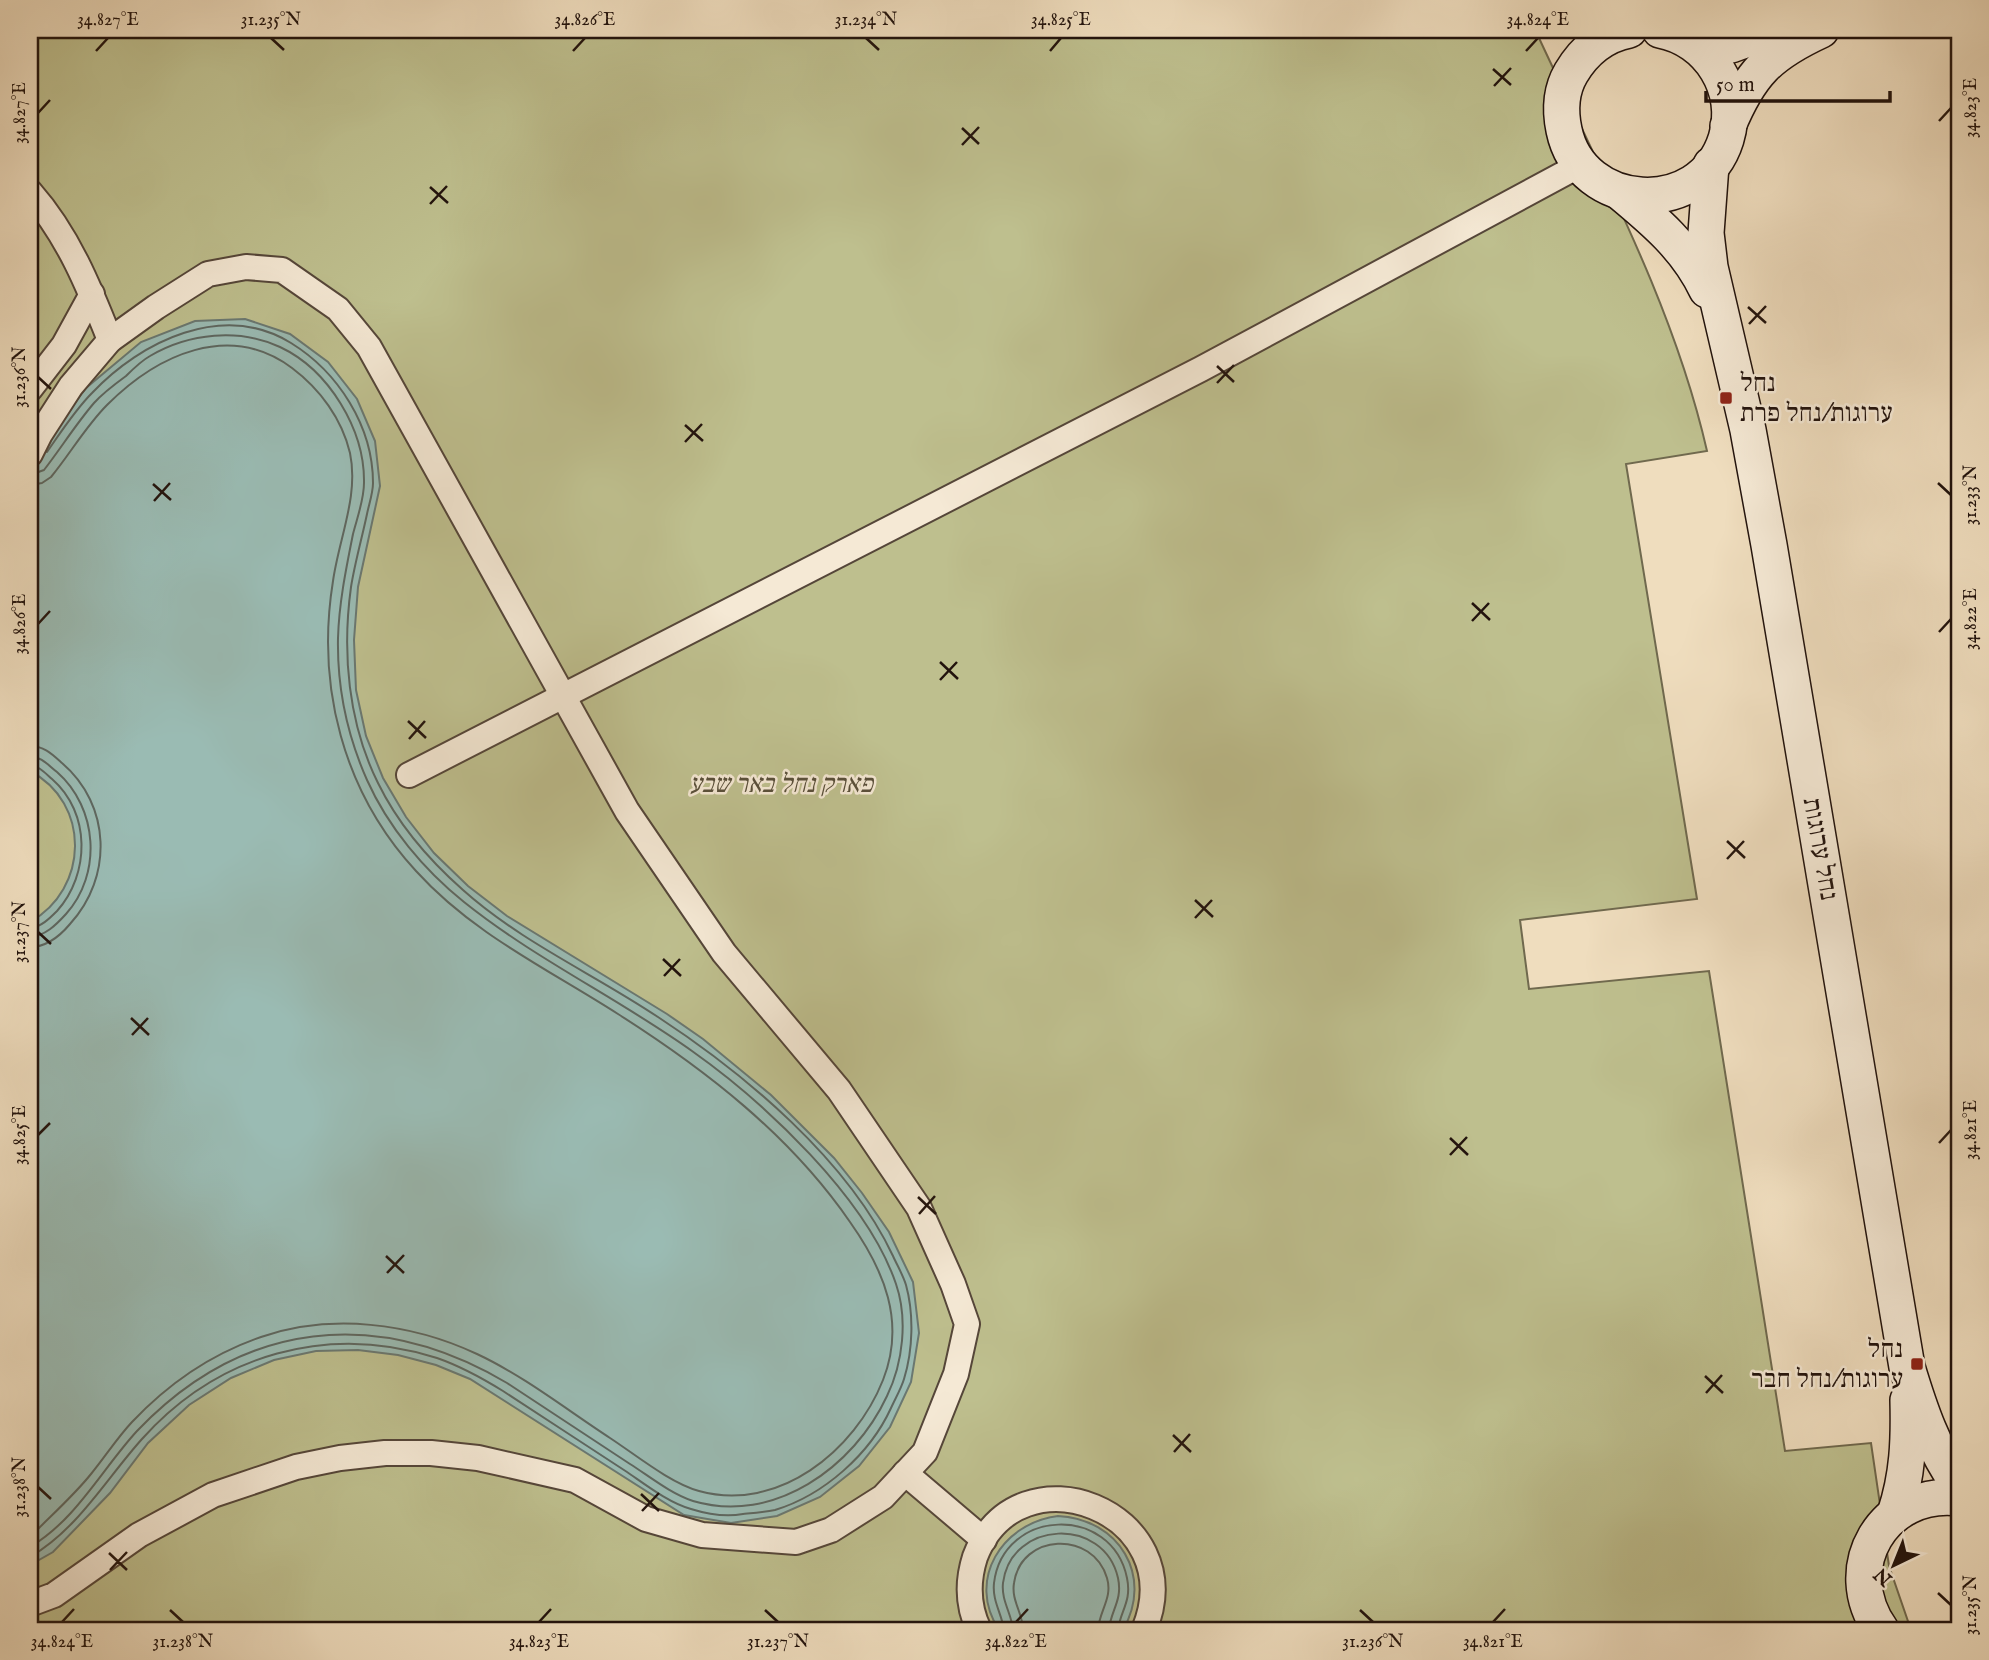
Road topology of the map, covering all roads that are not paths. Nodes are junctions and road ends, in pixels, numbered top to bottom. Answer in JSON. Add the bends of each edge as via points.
{"nodes":[{"id":1,"x":1629,"y":30,"type":"edge"},
{"id":2,"x":1660,"y":30,"type":"edge"},
{"id":3,"x":1772,"y":30,"type":"edge"},
{"id":4,"x":1821,"y":30,"type":"edge"},
{"id":5,"x":1583,"y":45,"type":"edge"},
{"id":6,"x":1696,"y":45,"type":"junction"},
{"id":7,"x":1728,"y":126,"type":"junction"},
{"id":8,"x":1580,"y":165,"type":"junction"},
{"id":9,"x":1711,"y":165,"type":"junction"},
{"id":10,"x":30,"y":192,"type":"edge"},
{"id":11,"x":1620,"y":192,"type":"junction"},
{"id":12,"x":92,"y":294,"type":"junction"},
{"id":13,"x":1726,"y":332,"type":"junction"},
{"id":14,"x":110,"y":340,"type":"junction"},
{"id":15,"x":30,"y":389,"type":"edge"},
{"id":16,"x":35,"y":444,"type":"edge"},
{"id":17,"x":563,"y":696,"type":"junction"},
{"id":18,"x":409,"y":775,"type":"dead end"},
{"id":19,"x":1907,"y":1367,"type":"junction"},
{"id":20,"x":905,"y":1473,"type":"junction"},
{"id":21,"x":1959,"y":1485,"type":"edge"},
{"id":22,"x":1959,"y":1498,"type":"edge"},
{"id":23,"x":1895,"y":1514,"type":"junction"},
{"id":24,"x":984,"y":1540,"type":"junction"},
{"id":25,"x":30,"y":1604,"type":"edge"},
{"id":26,"x":1152,"y":1625,"type":"edge"},
{"id":27,"x":979,"y":1630,"type":"edge"},
{"id":28,"x":1881,"y":1630,"type":"edge"}],
"edges":[{"from":1,"to":5,"type":"street"},
{"from":2,"to":6,"type":"street"},
{"from":3,"to":6,"type":"street","via":[[1731,45]]},
{"from":4,"to":7,"type":"street","via":[[1762,67]]},
{"from":5,"to":8,"type":"street","via":[[1562,98],[1566,139]]},
{"from":6,"to":7,"type":"street","via":[[1721,75],[1728,100]]},
{"from":7,"to":9,"type":"street","via":[[1726,140]]},
{"from":8,"to":11,"type":"street","name":"נחל ערוגות"},
{"from":8,"to":17,"type":"street","via":[[1201,369]]},
{"from":9,"to":11,"type":"street","via":[[1679,190],[1640,196]]},
{"from":9,"to":13,"type":"street","name":"נחל ערוגות","via":[[1706,233]]},
{"from":10,"to":12,"type":"street","via":[[61,233]]},
{"from":11,"to":13,"type":"street","name":"נחל ערוגות","via":[[1674,239],[1698,271]]},
{"from":12,"to":14,"type":"street"},
{"from":12,"to":15,"type":"street","via":[[64,345]]},
{"from":13,"to":19,"type":"street","name":"נחל ערוגות","via":[[1769,545]]},
{"from":14,"to":16,"type":"street","via":[[71,386]]},
{"from":14,"to":17,"type":"street","via":[[208,274],[246,267],[282,270],[338,309],[369,347]]},
{"from":17,"to":18,"type":"street"},
{"from":17,"to":20,"type":"street","via":[[627,811],[714,939],[839,1090],[919,1208],[953,1284],[967,1324],[956,1374],[925,1452]]},
{"from":19,"to":21,"type":"street","name":"נחל ערוגות","via":[[1929,1434]]},
{"from":19,"to":23,"type":"street","name":"נחל ערוגות","via":[[1908,1455],[1905,1485]]},
{"from":20,"to":24,"type":"street"},
{"from":20,"to":25,"type":"street","via":[[883,1497],[831,1530],[796,1542],[702,1535],[646,1519],[575,1480],[478,1458],[408,1453],[340,1458],[296,1467],[213,1495],[139,1535],[54,1595]]},
{"from":22,"to":23,"type":"street","via":[[1925,1499]]},
{"from":23,"to":28,"type":"street","via":[[1877,1534],[1864,1571],[1865,1597]]},
{"from":24,"to":26,"type":"street","via":[[1005,1518],[1043,1500],[1072,1499],[1099,1507],[1124,1523],[1142,1547],[1152,1581]]},
{"from":24,"to":27,"type":"street","via":[[970,1579],[971,1607]]}]}
